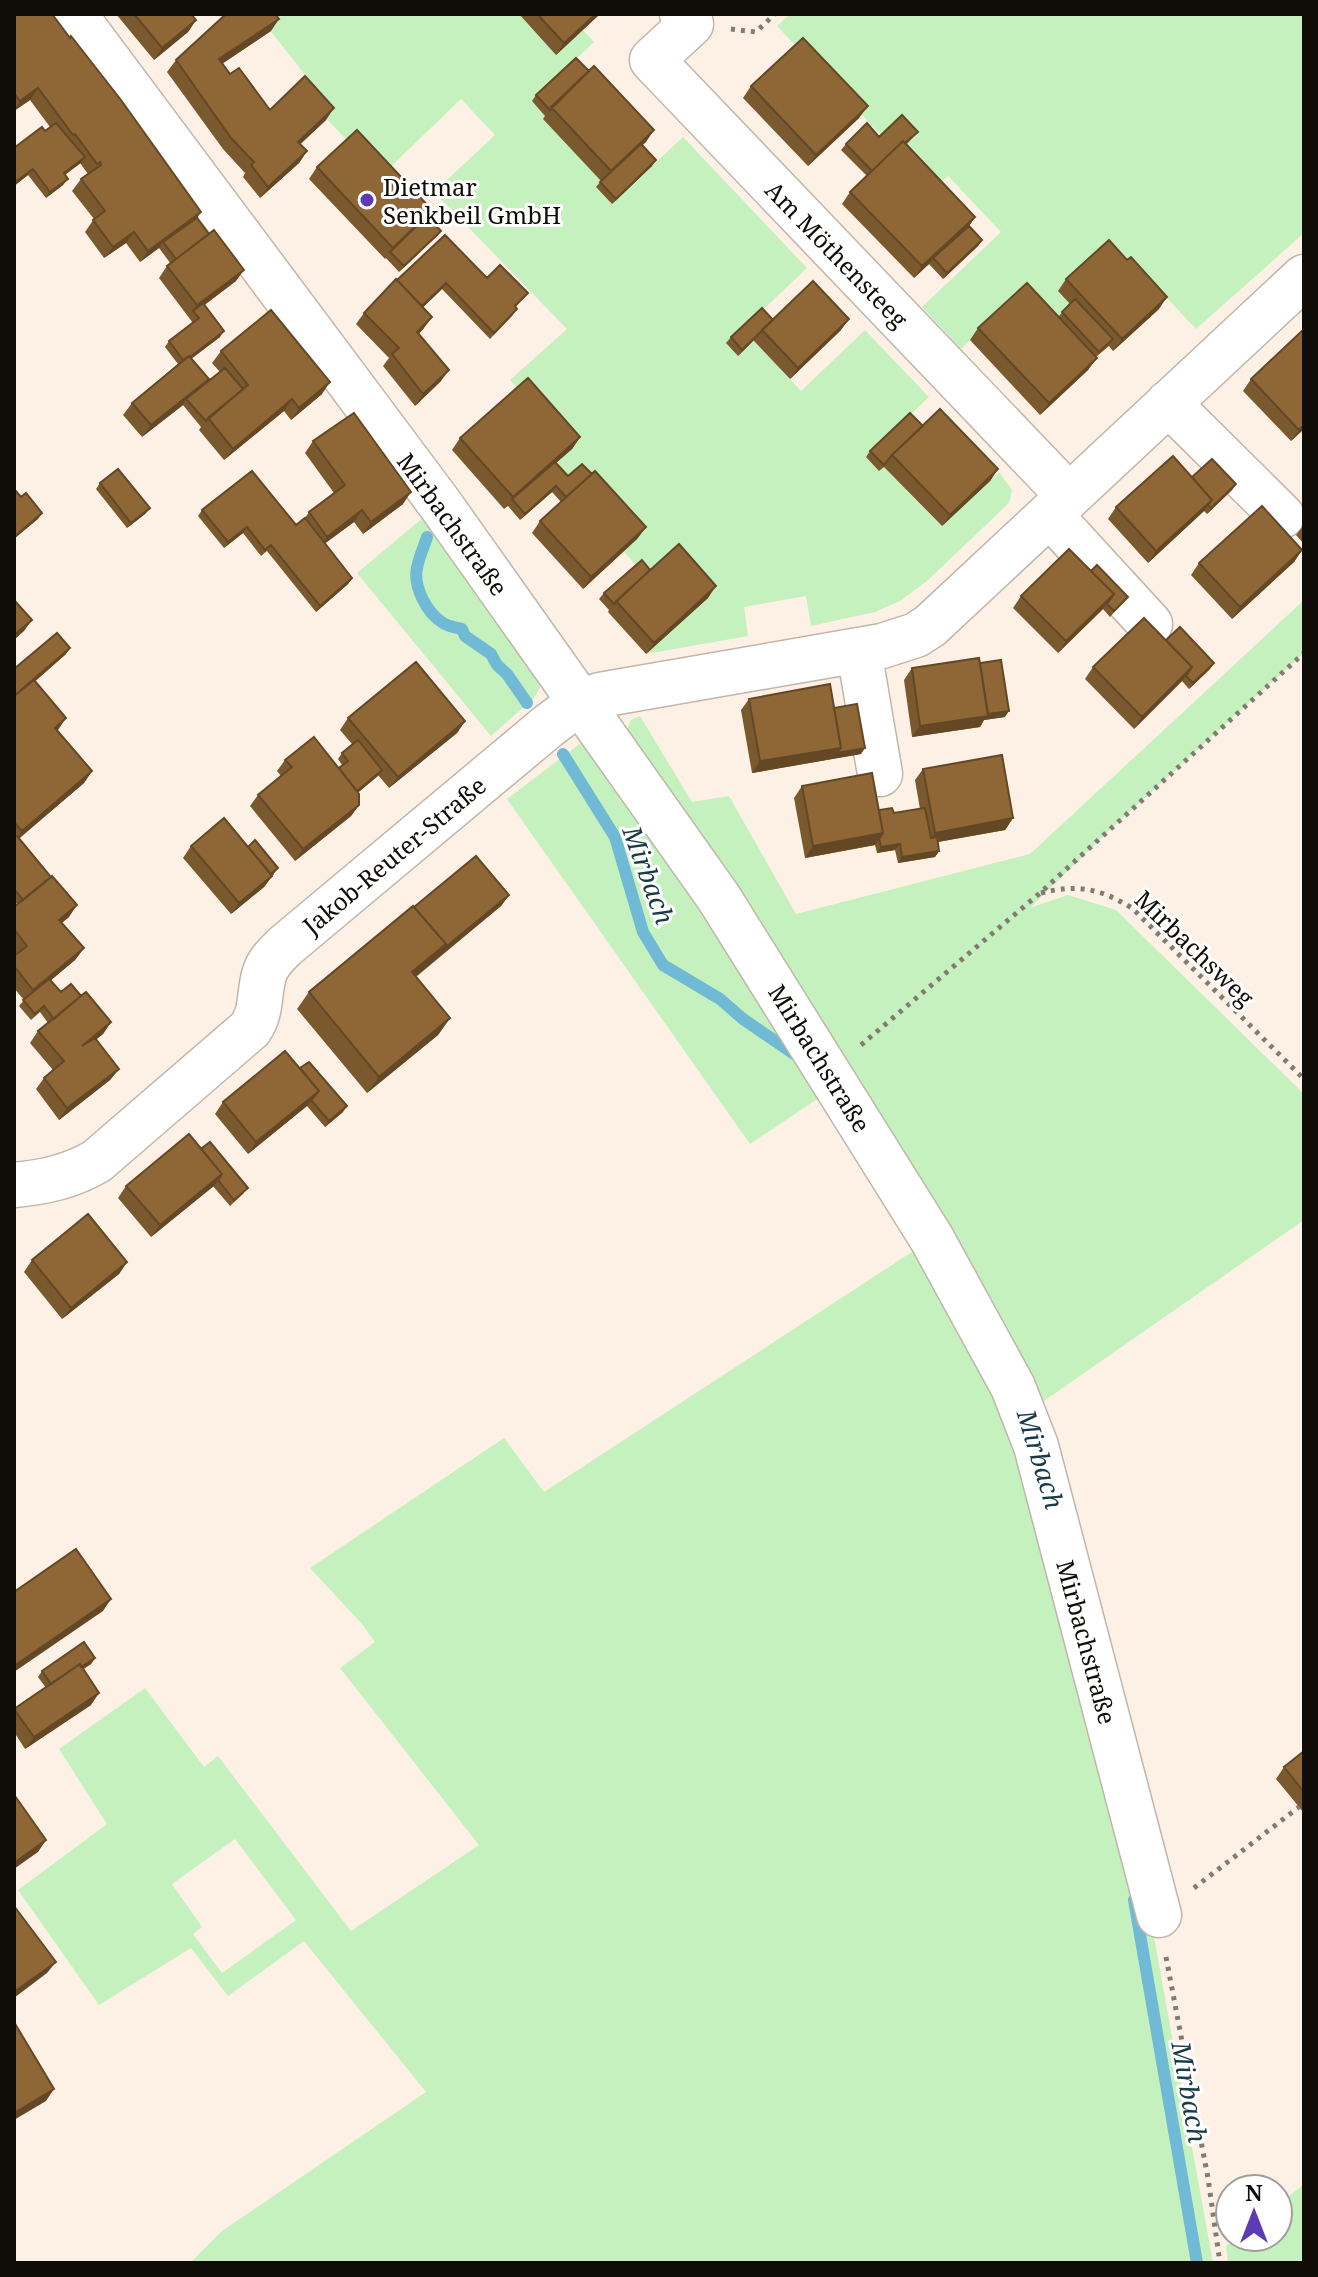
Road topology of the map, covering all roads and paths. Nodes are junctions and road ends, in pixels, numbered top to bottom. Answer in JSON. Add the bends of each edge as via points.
{"nodes":[{"id":1,"x":74,"y":14,"type":"edge"},
{"id":2,"x":682,"y":14,"type":"edge"},
{"id":3,"x":1304,"y":277,"type":"edge"},
{"id":4,"x":1168,"y":403,"type":"junction"},
{"id":5,"x":1060,"y":506,"type":"junction"},
{"id":6,"x":1282,"y":516,"type":"dead end"},
{"id":7,"x":1150,"y":624,"type":"edge"},
{"id":8,"x":859,"y":651,"type":"junction"},
{"id":9,"x":1304,"y":653,"type":"edge"},
{"id":10,"x":580,"y":702,"type":"junction"},
{"id":11,"x":880,"y":774,"type":"dead end"},
{"id":12,"x":1040,"y":893,"type":"junction"},
{"id":13,"x":829,"y":1072,"type":"junction"},
{"id":14,"x":1304,"y":1079,"type":"edge"},
{"id":15,"x":14,"y":1185,"type":"edge"},
{"id":16,"x":1299,"y":1807,"type":"edge"},
{"id":17,"x":1159,"y":1915,"type":"junction"},
{"id":18,"x":1220,"y":2263,"type":"edge"}],
"edges":[{"from":1,"to":10,"type":"street","name":"Mirbachstraße","via":[[440,504]]},
{"from":2,"to":5,"type":"street","name":"Am Möthensteeg","via":[[691,24],[652,60]]},
{"from":3,"to":4,"type":"street","name":"Jakob-Reuter-Straße"},
{"from":4,"to":5,"type":"street","name":"Jakob-Reuter-Straße"},
{"from":4,"to":6,"type":"street"},
{"from":5,"to":7,"type":"street"},
{"from":5,"to":8,"type":"street","name":"Jakob-Reuter-Straße","via":[[930,626],[899,642]]},
{"from":8,"to":10,"type":"street","name":"Jakob-Reuter-Straße"},
{"from":8,"to":11,"type":"street"},
{"from":9,"to":12,"type":"path"},
{"from":10,"to":13,"type":"street","name":"Mirbachstraße","via":[[719,898]]},
{"from":10,"to":15,"type":"street","name":"Jakob-Reuter-Straße","via":[[285,946],[269,963],[260,1010],[250,1029],[108,1152],[77,1173]]},
{"from":12,"to":13,"type":"path"},
{"from":12,"to":14,"type":"path","name":"Mirbachsweg","via":[[1067,886],[1091,889],[1132,908]]},
{"from":13,"to":17,"type":"street","name":"Mirbachstraße","via":[[932,1239],[1025,1415]]},
{"from":16,"to":17,"type":"path"},
{"from":17,"to":18,"type":"path"}]}
